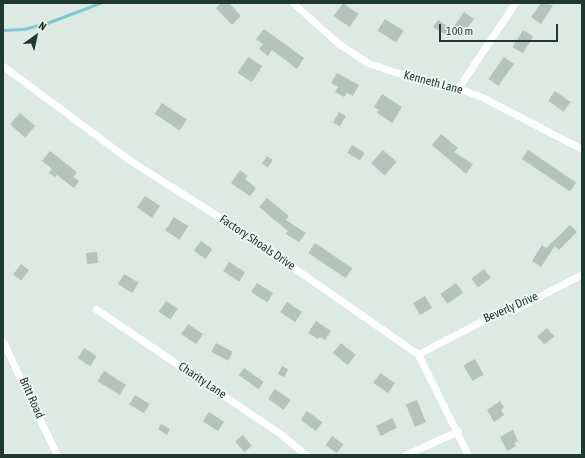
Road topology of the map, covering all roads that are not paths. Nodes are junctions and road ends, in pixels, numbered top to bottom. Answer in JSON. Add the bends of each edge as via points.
{"nodes":[{"id":1,"x":293,"y":3,"type":"edge"},
{"id":2,"x":515,"y":3,"type":"edge"},
{"id":3,"x":3,"y":66,"type":"edge"},
{"id":4,"x":458,"y":88,"type":"junction"},
{"id":5,"x":582,"y":149,"type":"edge"},
{"id":6,"x":582,"y":274,"type":"edge"},
{"id":7,"x":96,"y":309,"type":"dead end"},
{"id":8,"x":3,"y":342,"type":"edge"},
{"id":9,"x":418,"y":354,"type":"junction"},
{"id":10,"x":458,"y":431,"type":"junction"},
{"id":11,"x":57,"y":455,"type":"edge"},
{"id":12,"x":306,"y":455,"type":"edge"},
{"id":13,"x":405,"y":455,"type":"edge"},
{"id":14,"x":468,"y":455,"type":"edge"}],
"edges":[{"from":1,"to":4,"type":"street","name":"Kenneth Lane","via":[[339,44],[368,63],[422,81]]},
{"from":2,"to":4,"type":"street"},
{"from":3,"to":9,"type":"street","name":"Factory Shoals Drive","via":[[128,159],[241,231]]},
{"from":4,"to":5,"type":"street","name":"Kenneth Lane","via":[[486,99]]},
{"from":6,"to":9,"type":"street","name":"Beverly Drive","via":[[515,309],[503,310]]},
{"from":7,"to":12,"type":"street","name":"Charity Lane","via":[[282,435]]},
{"from":8,"to":11,"type":"street","name":"Britt Road"},
{"from":9,"to":10,"type":"street","name":"Factory Shoals Drive"},
{"from":10,"to":13,"type":"street"},
{"from":10,"to":14,"type":"street","name":"Factory Shoals Drive"}]}
